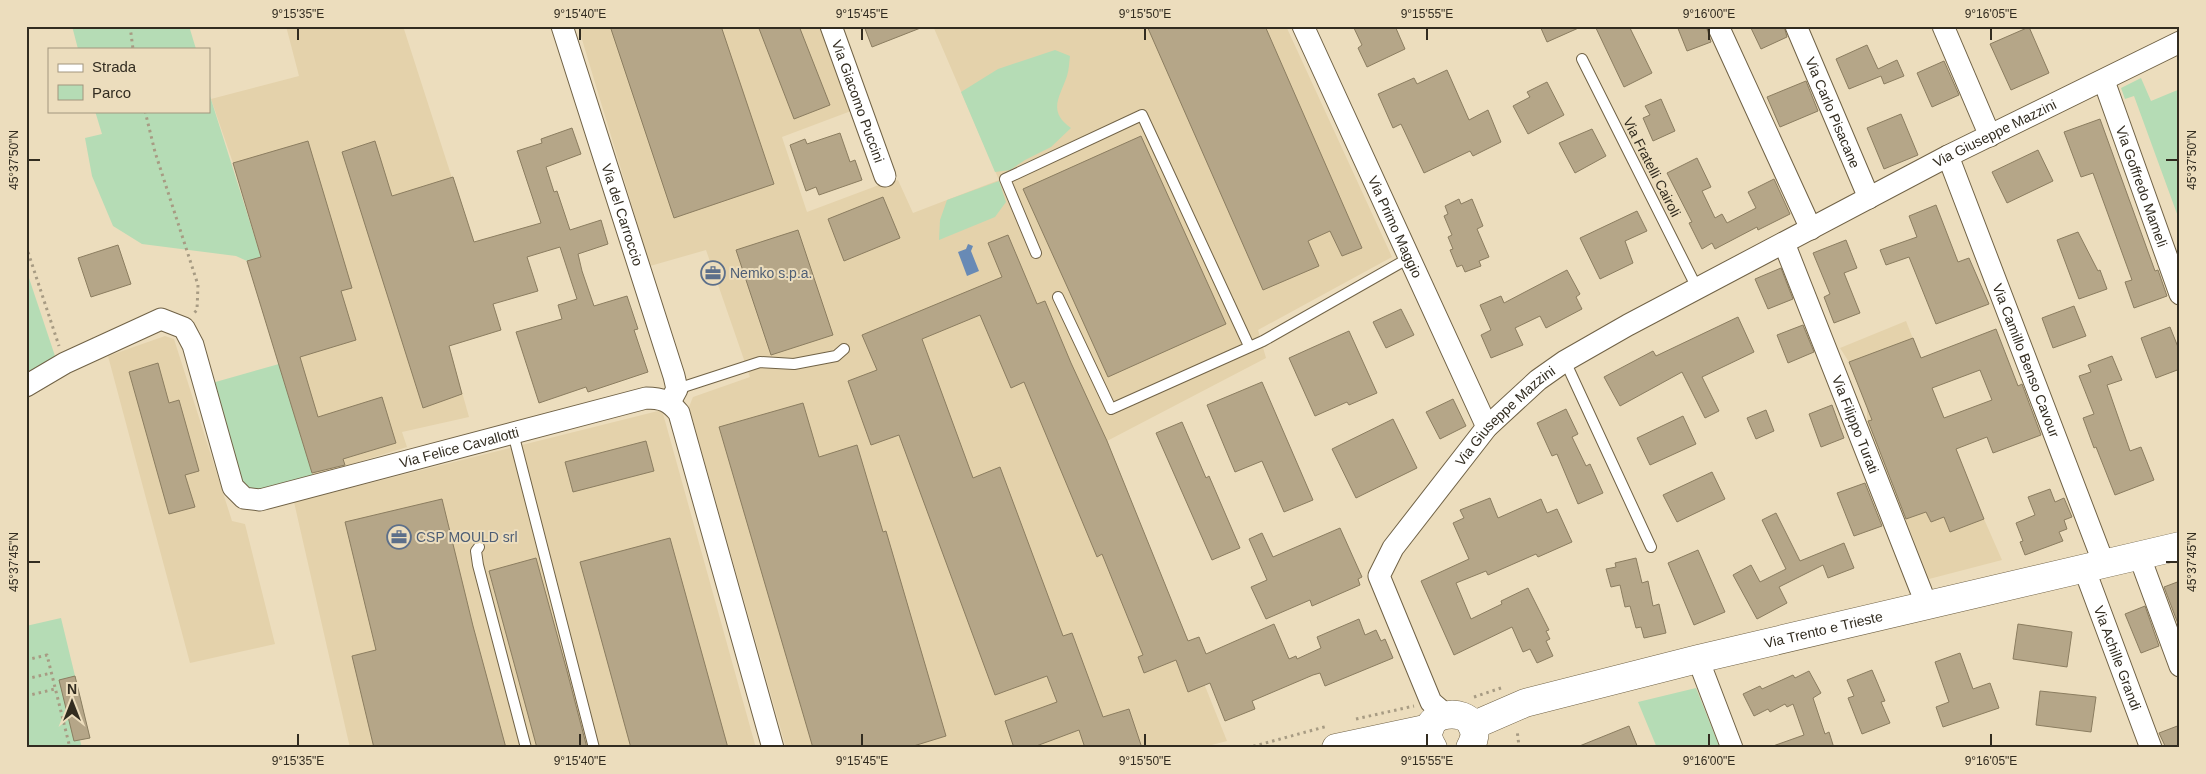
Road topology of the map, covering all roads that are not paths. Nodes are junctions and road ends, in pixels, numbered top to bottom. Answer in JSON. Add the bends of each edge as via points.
{"nodes":[{"id":1,"x":562,"y":26,"type":"edge"},
{"id":2,"x":831,"y":26,"type":"edge"},
{"id":3,"x":1303,"y":26,"type":"edge"},
{"id":4,"x":1718,"y":26,"type":"edge"},
{"id":5,"x":1796,"y":26,"type":"edge"},
{"id":6,"x":1943,"y":26,"type":"edge"},
{"id":7,"x":2180,"y":42,"type":"edge"},
{"id":8,"x":1582,"y":59,"type":"dead end"},
{"id":9,"x":2104,"y":81,"type":"junction"},
{"id":10,"x":1990,"y":136,"type":"junction"},
{"id":11,"x":1948,"y":156,"type":"junction"},
{"id":12,"x":885,"y":176,"type":"dead end"},
{"id":13,"x":1869,"y":198,"type":"junction"},
{"id":14,"x":1811,"y":229,"type":"junction"},
{"id":15,"x":1784,"y":243,"type":"junction"},
{"id":16,"x":1036,"y":253,"type":"dead end"},
{"id":17,"x":1409,"y":258,"type":"junction"},
{"id":18,"x":1697,"y":288,"type":"junction"},
{"id":19,"x":2180,"y":294,"type":"edge"},
{"id":20,"x":1058,"y":296,"type":"dead end"},
{"id":21,"x":1249,"y":346,"type":"junction"},
{"id":22,"x":844,"y":349,"type":"dead end"},
{"id":23,"x":1565,"y":361,"type":"junction"},
{"id":24,"x":26,"y":386,"type":"edge"},
{"id":25,"x":673,"y":395,"type":"junction"},
{"id":26,"x":1487,"y":427,"type":"junction"},
{"id":27,"x":513,"y":433,"type":"junction"},
{"id":28,"x":2180,"y":546,"type":"edge"},
{"id":29,"x":479,"y":547,"type":"dead end"},
{"id":30,"x":1651,"y":547,"type":"dead end"},
{"id":31,"x":2140,"y":555,"type":"junction"},
{"id":32,"x":2094,"y":566,"type":"junction"},
{"id":33,"x":1927,"y":606,"type":"junction"},
{"id":34,"x":1698,"y":659,"type":"junction"},
{"id":35,"x":2180,"y":666,"type":"edge"},
{"id":36,"x":1436,"y":730,"type":"edge"},
{"id":37,"x":1471,"y":737,"type":"edge"},
{"id":38,"x":526,"y":748,"type":"edge"},
{"id":39,"x":594,"y":748,"type":"edge"},
{"id":40,"x":772,"y":748,"type":"edge"},
{"id":41,"x":1337,"y":748,"type":"edge"},
{"id":42,"x":1732,"y":748,"type":"edge"},
{"id":43,"x":2151,"y":748,"type":"edge"}],
"edges":[{"from":1,"to":25,"type":"street","name":"Via del Carroccio"},
{"from":2,"to":12,"type":"street","name":"Via Giacomo Puccini"},
{"from":3,"to":17,"type":"street","name":"Via Primo Maggio"},
{"from":4,"to":14,"type":"street"},
{"from":5,"to":13,"type":"street","name":"Via Carlo Pisacane"},
{"from":6,"to":10,"type":"street"},
{"from":7,"to":9,"type":"street","name":"Via Giuseppe Mazzini"},
{"from":8,"to":18,"type":"lane","name":"Via Fratelli Cairoli"},
{"from":9,"to":10,"type":"street","name":"Via Giuseppe Mazzini"},
{"from":9,"to":19,"type":"street","name":"Via Goffredo Mameli"},
{"from":10,"to":11,"type":"street","name":"Via Giuseppe Mazzini"},
{"from":11,"to":13,"type":"street","name":"Via Giuseppe Mazzini"},
{"from":11,"to":32,"type":"street","name":"Via Camillo Benso Cavour"},
{"from":13,"to":14,"type":"street","name":"Via Giuseppe Mazzini"},
{"from":14,"to":15,"type":"street","name":"Via Giuseppe Mazzini"},
{"from":15,"to":18,"type":"street","name":"Via Giuseppe Mazzini"},
{"from":15,"to":33,"type":"street","name":"Via Filippo Turati"},
{"from":16,"to":21,"type":"lane","via":[[1005,179],[1142,115]]},
{"from":17,"to":21,"type":"lane"},
{"from":17,"to":26,"type":"street","name":"Via Primo Maggio"},
{"from":18,"to":23,"type":"street","name":"Via Giuseppe Mazzini"},
{"from":20,"to":21,"type":"lane","via":[[1111,409]]},
{"from":22,"to":25,"type":"lane","via":[[836,356],[794,364],[760,362]]},
{"from":23,"to":26,"type":"street","name":"Via Giuseppe Mazzini","via":[[1538,380]]},
{"from":23,"to":30,"type":"lane"},
{"from":24,"to":27,"type":"street","name":"Via Felice Cavallotti","via":[[65,363],[161,319],[184,328],[193,345],[233,487],[244,498],[260,500]]},
{"from":25,"to":27,"type":"street","name":"Via Felice Cavallotti","via":[[646,398]]},
{"from":25,"to":40,"type":"street"},
{"from":26,"to":36,"type":"street","name":"Via Giuseppe Mazzini","via":[[1394,548],[1380,576],[1431,702]]},
{"from":27,"to":39,"type":"lane"},
{"from":28,"to":31,"type":"street","name":"Via Trento e Trieste"},
{"from":29,"to":38,"type":"lane","via":[[476,551],[478,565]]},
{"from":31,"to":32,"type":"street","name":"Via Trento e Trieste"},
{"from":31,"to":35,"type":"street"},
{"from":32,"to":33,"type":"street","name":"Via Trento e Trieste"},
{"from":32,"to":43,"type":"street","name":"Via Achille Grandi"},
{"from":33,"to":34,"type":"street","name":"Via Trento e Trieste"},
{"from":34,"to":37,"type":"street","name":"Via Trento e Trieste","via":[[1525,703]]},
{"from":34,"to":42,"type":"street"},
{"from":36,"to":37,"type":"street","name":"Via Trento e Trieste","via":[[1458,714],[1464,716]]},
{"from":36,"to":41,"type":"street","name":"Via Trento e Trieste"}]}
